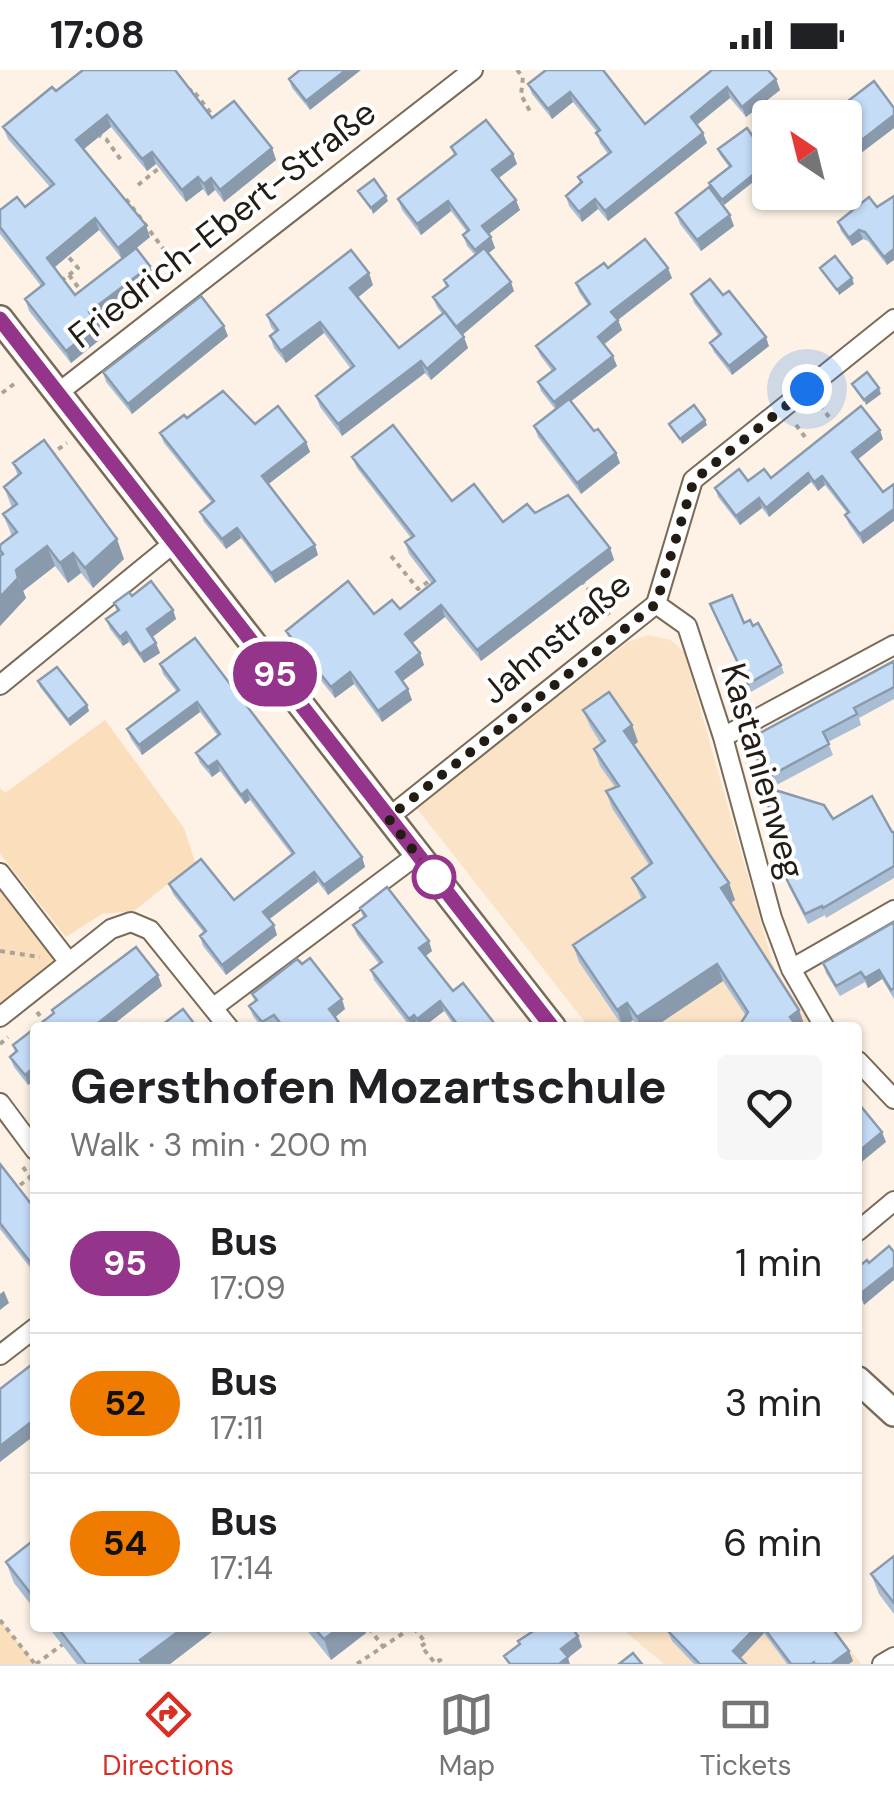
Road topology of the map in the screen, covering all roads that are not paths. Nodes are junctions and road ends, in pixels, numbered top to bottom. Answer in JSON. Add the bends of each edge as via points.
{"nodes":[{"id":1,"x":473,"y":70,"type":"edge"},
{"id":2,"x":0,"y":319,"type":"edge"},
{"id":3,"x":894,"y":319,"type":"edge"},
{"id":4,"x":58,"y":394,"type":"junction"},
{"id":5,"x":175,"y":542,"type":"junction"},
{"id":6,"x":656,"y":604,"type":"junction"},
{"id":7,"x":894,"y":645,"type":"edge"},
{"id":8,"x":0,"y":685,"type":"edge"},
{"id":9,"x":723,"y":737,"type":"junction"},
{"id":10,"x":388,"y":818,"type":"junction"},
{"id":11,"x":417,"y":855,"type":"junction"},
{"id":12,"x":0,"y":873,"type":"edge"},
{"id":13,"x":894,"y":910,"type":"edge"},
{"id":14,"x":60,"y":960,"type":"junction"},
{"id":15,"x":791,"y":970,"type":"junction"},
{"id":16,"x":214,"y":1007,"type":"junction"},
{"id":17,"x":0,"y":1017,"type":"edge"},
{"id":18,"x":225,"y":1022,"type":"edge"},
{"id":19,"x":548,"y":1022,"type":"edge"},
{"id":20,"x":822,"y":1022,"type":"edge"},
{"id":21,"x":862,"y":1065,"type":"edge"},
{"id":22,"x":894,"y":1099,"type":"edge"},
{"id":23,"x":0,"y":1103,"type":"edge"},
{"id":24,"x":30,"y":1143,"type":"edge"},
{"id":25,"x":894,"y":1201,"type":"edge"},
{"id":26,"x":862,"y":1228,"type":"edge"},
{"id":27,"x":30,"y":1332,"type":"edge"},
{"id":28,"x":0,"y":1355,"type":"edge"},
{"id":29,"x":862,"y":1384,"type":"edge"},
{"id":30,"x":894,"y":1412,"type":"edge"},
{"id":31,"x":894,"y":1657,"type":"edge"},
{"id":32,"x":882,"y":1664,"type":"edge"}],
"edges":[{"from":1,"to":4,"type":"street","name":"Friedrich-Ebert-Straße"},
{"from":2,"to":4,"type":"street"},
{"from":3,"to":6,"type":"street","name":"Jahnstraße","via":[[694,480]]},
{"from":4,"to":5,"type":"street"},
{"from":5,"to":8,"type":"street"},
{"from":5,"to":10,"type":"street"},
{"from":6,"to":9,"type":"street","name":"Kastanienweg","via":[[686,626]]},
{"from":6,"to":10,"type":"street","name":"Jahnstraße"},
{"from":7,"to":9,"type":"street"},
{"from":9,"to":15,"type":"street","name":"Kastanienweg"},
{"from":10,"to":11,"type":"street"},
{"from":11,"to":16,"type":"street"},
{"from":11,"to":19,"type":"street"},
{"from":12,"to":14,"type":"street"},
{"from":13,"to":15,"type":"street"},
{"from":14,"to":16,"type":"street","via":[[132,922],[150,930]]},
{"from":14,"to":17,"type":"street"},
{"from":15,"to":20,"type":"street","name":"Kastanienweg"},
{"from":16,"to":18,"type":"street"},
{"from":21,"to":22,"type":"street"},
{"from":23,"to":24,"type":"street"},
{"from":25,"to":26,"type":"street"},
{"from":27,"to":28,"type":"street"},
{"from":29,"to":30,"type":"street"},
{"from":31,"to":32,"type":"street"}]}
